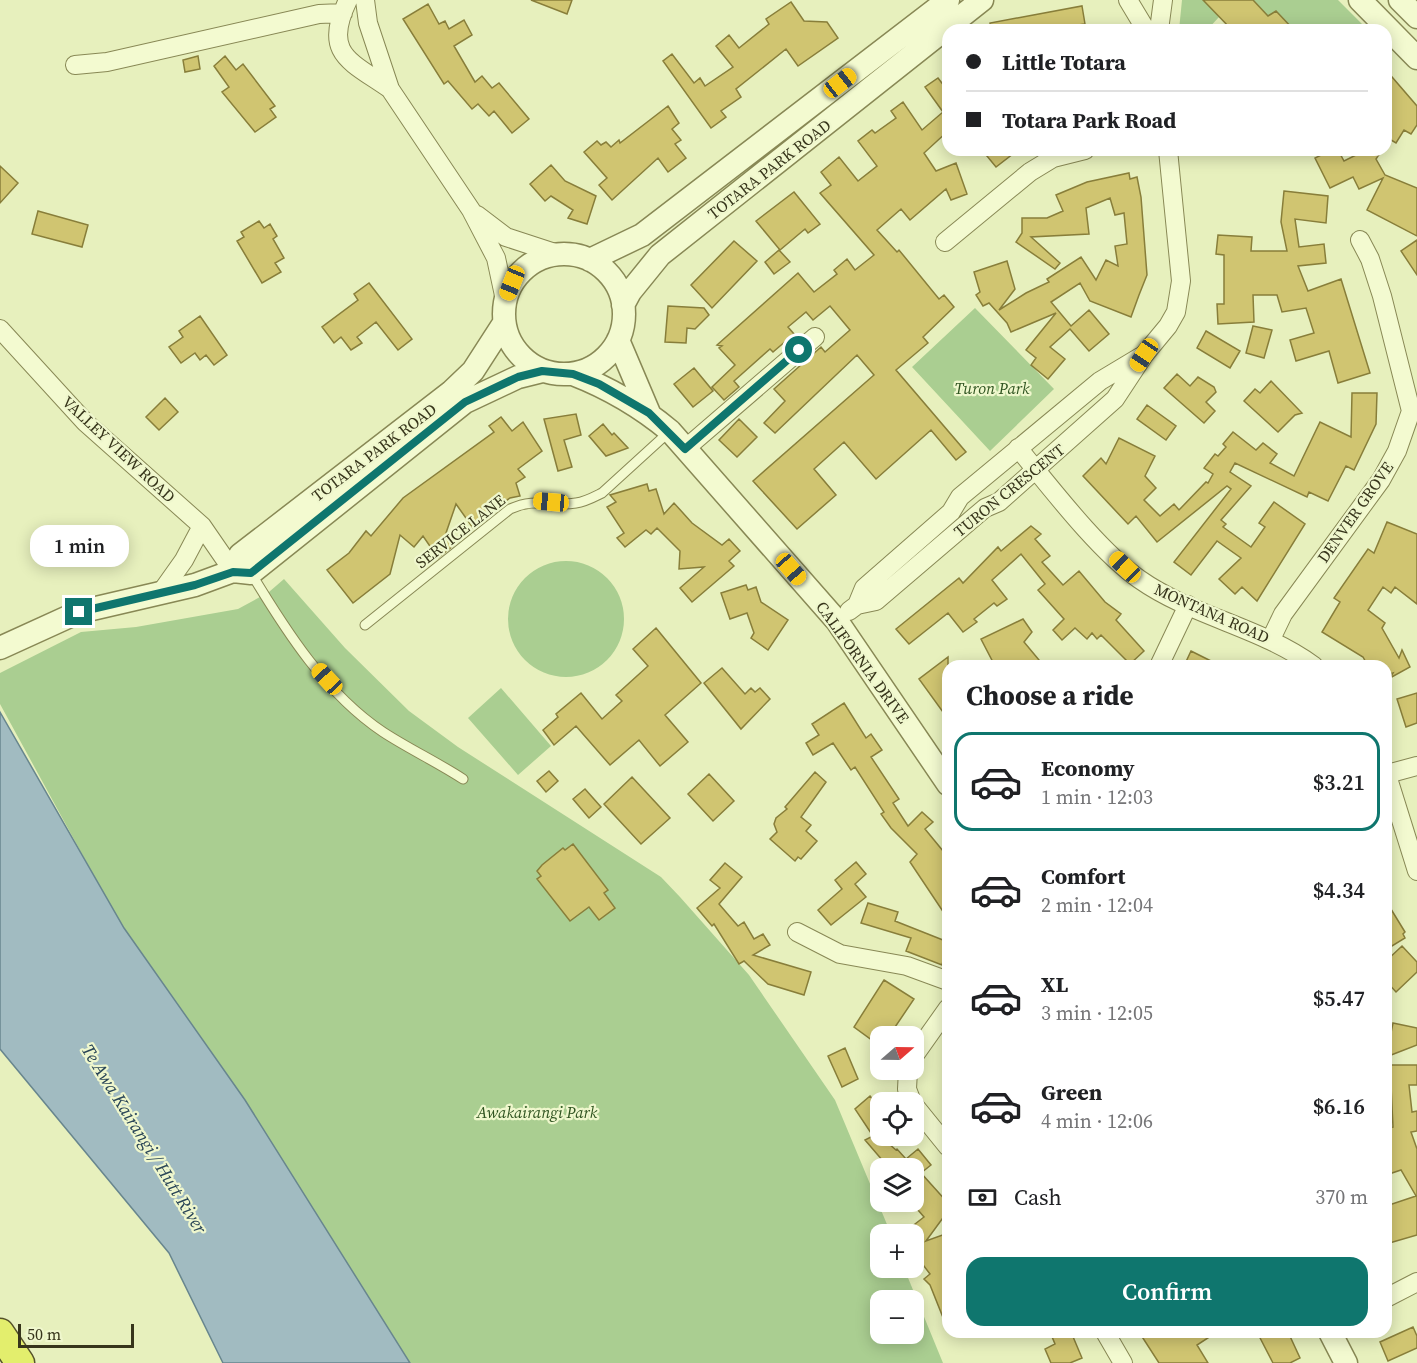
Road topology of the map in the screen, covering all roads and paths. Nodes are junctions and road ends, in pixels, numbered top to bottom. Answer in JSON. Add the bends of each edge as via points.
{"nodes":[{"id":1,"x":365,"y":0,"type":"edge"},
{"id":2,"x":948,"y":0,"type":"edge"},
{"id":3,"x":982,"y":0,"type":"edge"},
{"id":4,"x":1128,"y":0,"type":"edge"},
{"id":5,"x":1162,"y":0,"type":"edge"},
{"id":6,"x":1360,"y":0,"type":"edge"},
{"id":7,"x":1400,"y":0,"type":"edge"},
{"id":8,"x":345,"y":6,"type":"edge"},
{"id":9,"x":1417,"y":17,"type":"edge"},
{"id":10,"x":952,"y":24,"type":"edge"},
{"id":11,"x":1142,"y":24,"type":"edge"},
{"id":12,"x":1160,"y":24,"type":"edge"},
{"id":13,"x":1384,"y":24,"type":"edge"},
{"id":14,"x":942,"y":32,"type":"edge"},
{"id":15,"x":1392,"y":33,"type":"edge"},
{"id":16,"x":1417,"y":58,"type":"edge"},
{"id":17,"x":75,"y":65,"type":"dead end"},
{"id":18,"x":390,"y":89,"type":"junction"},
{"id":19,"x":1061,"y":156,"type":"edge"},
{"id":20,"x":1169,"y":156,"type":"edge"},
{"id":21,"x":471,"y":210,"type":"junction"},
{"id":22,"x":1360,"y":240,"type":"dead end"},
{"id":23,"x":945,"y":242,"type":"dead end"},
{"id":24,"x":558,"y":254,"type":"junction"},
{"id":25,"x":590,"y":260,"type":"junction"},
{"id":26,"x":505,"y":300,"type":"junction"},
{"id":27,"x":623,"y":305,"type":"junction"},
{"id":28,"x":504,"y":323,"type":"junction"},
{"id":29,"x":0,"y":329,"type":"edge"},
{"id":30,"x":815,"y":337,"type":"dead end"},
{"id":31,"x":618,"y":340,"type":"junction"},
{"id":32,"x":1144,"y":355,"type":"junction"},
{"id":33,"x":542,"y":371,"type":"junction"},
{"id":34,"x":573,"y":374,"type":"junction"},
{"id":35,"x":1414,"y":411,"type":"edge"},
{"id":36,"x":649,"y":413,"type":"junction"},
{"id":37,"x":670,"y":431,"type":"junction"},
{"id":38,"x":1018,"y":448,"type":"junction"},
{"id":39,"x":685,"y":449,"type":"junction"},
{"id":40,"x":1036,"y":470,"type":"junction"},
{"id":41,"x":202,"y":526,"type":"junction"},
{"id":42,"x":242,"y":572,"type":"junction"},
{"id":43,"x":162,"y":591,"type":"junction"},
{"id":44,"x":857,"y":605,"type":"junction"},
{"id":45,"x":1188,"y":605,"type":"junction"},
{"id":46,"x":837,"y":621,"type":"junction"},
{"id":47,"x":365,"y":625,"type":"dead end"},
{"id":48,"x":1272,"y":639,"type":"junction"},
{"id":49,"x":0,"y":648,"type":"edge"},
{"id":50,"x":1162,"y":660,"type":"edge"},
{"id":51,"x":1305,"y":660,"type":"edge"},
{"id":52,"x":1417,"y":766,"type":"edge"},
{"id":53,"x":1392,"y":772,"type":"edge"},
{"id":54,"x":942,"y":775,"type":"edge"},
{"id":55,"x":463,"y":779,"type":"dead end"},
{"id":56,"x":1392,"y":792,"type":"edge"},
{"id":57,"x":1417,"y":871,"type":"edge"},
{"id":58,"x":797,"y":932,"type":"dead end"},
{"id":59,"x":942,"y":979,"type":"edge"},
{"id":60,"x":942,"y":1016,"type":"edge"},
{"id":61,"x":924,"y":1042,"type":"edge"},
{"id":62,"x":924,"y":1118,"type":"edge"},
{"id":63,"x":942,"y":1140,"type":"edge"},
{"id":64,"x":1417,"y":1282,"type":"edge"},
{"id":65,"x":1392,"y":1295,"type":"edge"},
{"id":66,"x":0,"y":1333,"type":"edge"},
{"id":67,"x":1108,"y":1338,"type":"edge"},
{"id":68,"x":1333,"y":1338,"type":"edge"},
{"id":69,"x":1121,"y":1362,"type":"edge"},
{"id":70,"x":20,"y":1363,"type":"edge"},
{"id":71,"x":1346,"y":1363,"type":"edge"}],
"edges":[{"from":1,"to":18,"type":"street","via":[[368,23]]},
{"from":2,"to":25,"type":"street","name":"TOTARA PARK ROAD","via":[[642,235]]},
{"from":3,"to":10,"type":"street","name":"TOTARA PARK ROAD"},
{"from":4,"to":11,"type":"street"},
{"from":5,"to":12,"type":"street"},
{"from":6,"to":13,"type":"street"},
{"from":7,"to":9,"type":"street"},
{"from":8,"to":17,"type":"street","via":[[108,62]]},
{"from":8,"to":18,"type":"street","via":[[338,44],[342,54]]},
{"from":14,"to":27,"type":"street","name":"TOTARA PARK ROAD","via":[[660,255]]},
{"from":15,"to":16,"type":"street"},
{"from":18,"to":21,"type":"street"},
{"from":19,"to":23,"type":"street","via":[[1030,172]]},
{"from":20,"to":32,"type":"street","name":"TURON CRESCENT","via":[[1181,281],[1168,326]]},
{"from":21,"to":24,"type":"street","via":[[506,237]]},
{"from":21,"to":26,"type":"street","via":[[496,258]]},
{"from":22,"to":35,"type":"street","name":"DENVER GROVE","via":[[1382,296]]},
{"from":24,"to":25,"type":"street"},
{"from":24,"to":26,"type":"street","via":[[525,269],[512,283]]},
{"from":25,"to":27,"type":"street","via":[[612,279]]},
{"from":26,"to":28,"type":"street"},
{"from":27,"to":31,"type":"street"},
{"from":28,"to":33,"type":"street","via":[[517,352]]},
{"from":28,"to":42,"type":"street","name":"TOTARA PARK ROAD","via":[[473,371],[452,393],[240,555]]},
{"from":29,"to":41,"type":"street","name":"VALLEY VIEW ROAD","via":[[86,422]]},
{"from":30,"to":39,"type":"street"},
{"from":31,"to":34,"type":"street","via":[[600,363]]},
{"from":31,"to":36,"type":"street","name":"CALIFORNIA DRIVE"},
{"from":32,"to":38,"type":"street","name":"TURON CRESCENT","via":[[1100,381]]},
{"from":32,"to":40,"type":"street","name":"TURON CRESCENT","via":[[1115,399]]},
{"from":33,"to":34,"type":"street"},
{"from":33,"to":42,"type":"street","name":"TOTARA PARK ROAD","via":[[518,377],[465,402]]},
{"from":34,"to":36,"type":"street","name":"CALIFORNIA DRIVE"},
{"from":35,"to":48,"type":"street","name":"DENVER GROVE","via":[[1381,480],[1282,614]]},
{"from":36,"to":37,"type":"street","name":"CALIFORNIA DRIVE"},
{"from":37,"to":39,"type":"street","name":"CALIFORNIA DRIVE"},
{"from":37,"to":47,"type":"lane","name":"SERVICE LANE","via":[[602,493],[589,500],[576,504],[525,502],[510,508]]},
{"from":38,"to":40,"type":"street","name":"MONTANA ROAD"},
{"from":38,"to":44,"type":"street","name":"TURON CRESCENT","via":[[864,588]]},
{"from":39,"to":46,"type":"street","name":"CALIFORNIA DRIVE"},
{"from":40,"to":44,"type":"street","name":"TURON CRESCENT","via":[[876,600]]},
{"from":40,"to":45,"type":"street","name":"MONTANA ROAD","via":[[1125,567]]},
{"from":41,"to":42,"type":"street","name":"VALLEY VIEW ROAD"},
{"from":41,"to":43,"type":"street"},
{"from":42,"to":43,"type":"street","name":"TOTARA PARK ROAD"},
{"from":42,"to":55,"type":"lane","via":[[306,657],[347,703],[383,732]]},
{"from":43,"to":49,"type":"street","name":"TOTARA PARK ROAD","via":[[79,612]]},
{"from":44,"to":46,"type":"street","name":"TURON CRESCENT"},
{"from":45,"to":48,"type":"street","name":"MONTANA ROAD"},
{"from":45,"to":50,"type":"street"},
{"from":46,"to":54,"type":"street","name":"CALIFORNIA DRIVE"},
{"from":48,"to":51,"type":"street","name":"MONTANA ROAD"},
{"from":52,"to":53,"type":"street"},
{"from":56,"to":57,"type":"street"},
{"from":58,"to":59,"type":"street","via":[[840,954],[907,966]]},
{"from":60,"to":61,"type":"street"},
{"from":62,"to":63,"type":"street"},
{"from":64,"to":65,"type":"street"},
{"from":66,"to":70,"type":"highway"},
{"from":67,"to":69,"type":"street"},
{"from":68,"to":71,"type":"street"}]}
